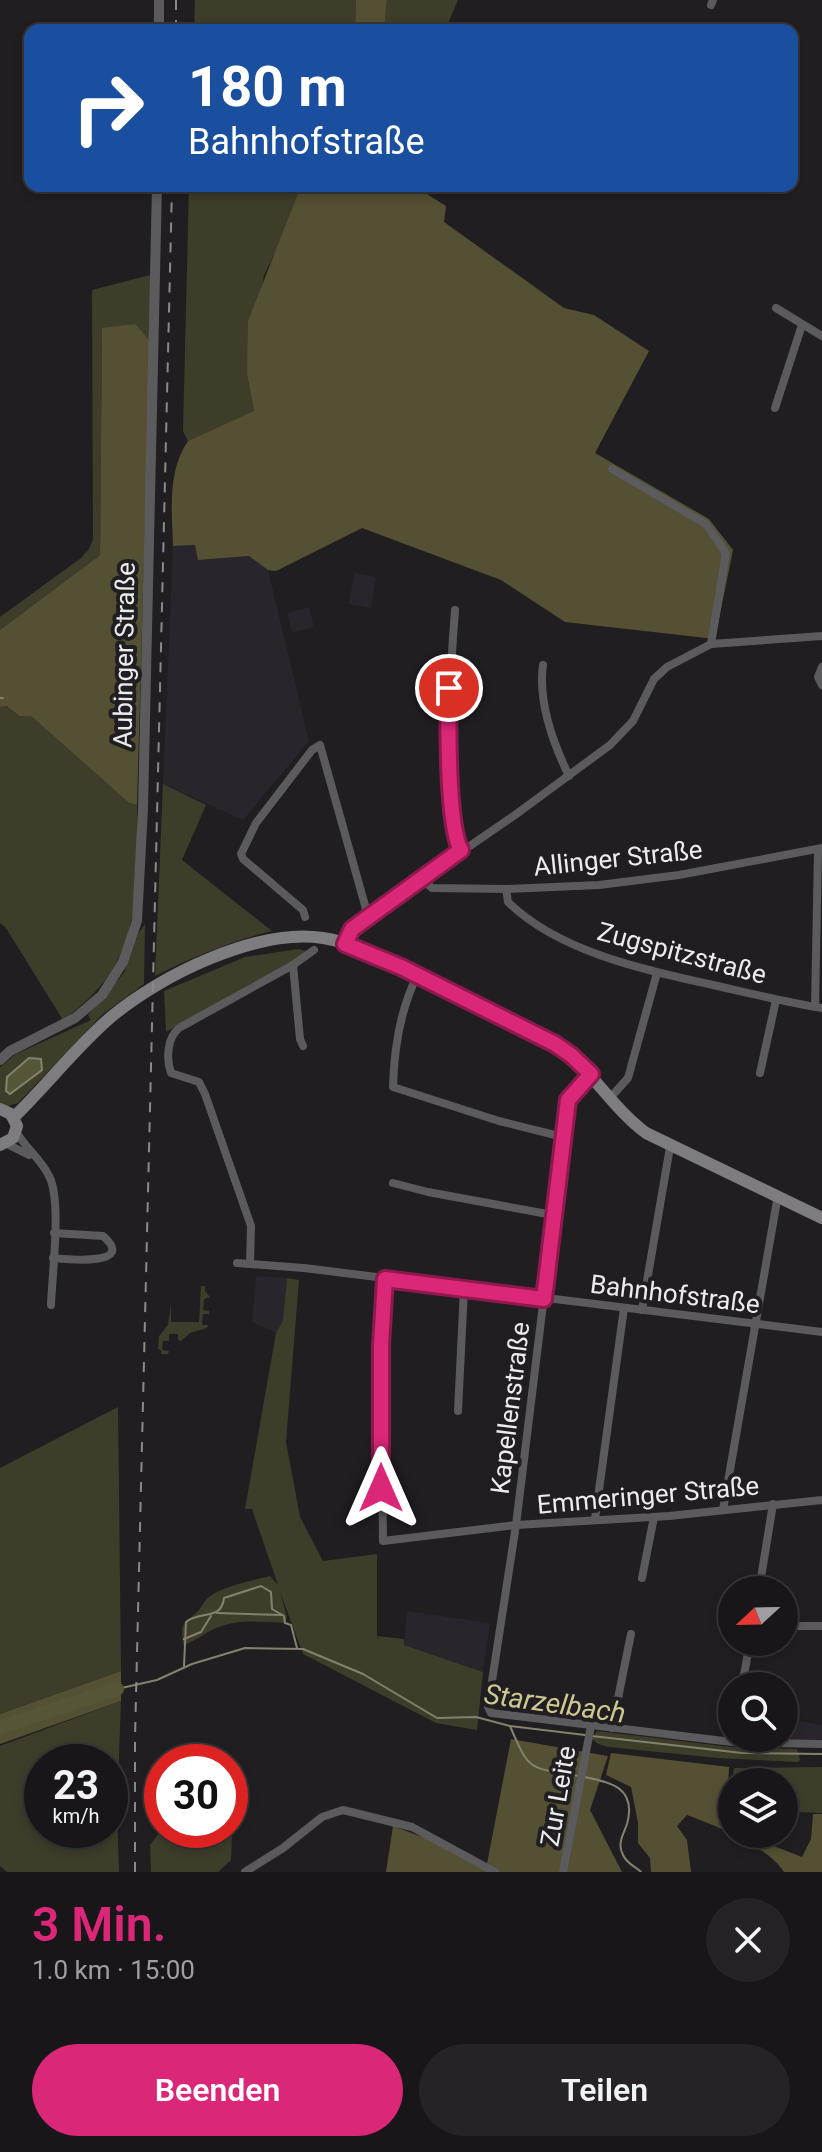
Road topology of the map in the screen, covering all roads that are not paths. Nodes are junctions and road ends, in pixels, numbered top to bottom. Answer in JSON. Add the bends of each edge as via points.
{"nodes":[{"id":1,"x":159,"y":0,"type":"edge"},
{"id":2,"x":159,"y":24,"type":"edge"},
{"id":3,"x":157,"y":192,"type":"edge"},
{"id":4,"x":776,"y":308,"type":"dead end"},
{"id":5,"x":802,"y":325,"type":"junction"},
{"id":6,"x":822,"y":336,"type":"edge"},
{"id":7,"x":775,"y":408,"type":"dead end"},
{"id":8,"x":612,"y":469,"type":"dead end"},
{"id":9,"x":455,"y":610,"type":"dead end"},
{"id":10,"x":822,"y":636,"type":"edge"},
{"id":11,"x":711,"y":644,"type":"junction"},
{"id":12,"x":543,"y":665,"type":"dead end"},
{"id":13,"x":822,"y":667,"type":"edge"},
{"id":14,"x":822,"y":685,"type":"edge"},
{"id":15,"x":569,"y":776,"type":"junction"},
{"id":16,"x":820,"y":849,"type":"edge"},
{"id":17,"x":461,"y":850,"type":"junction"},
{"id":18,"x":420,"y":878,"type":"junction"},
{"id":19,"x":506,"y":889,"type":"junction"},
{"id":20,"x":368,"y":916,"type":"junction"},
{"id":21,"x":305,"y":917,"type":"dead end"},
{"id":22,"x":345,"y":944,"type":"junction"},
{"id":23,"x":314,"y":950,"type":"dead end"},
{"id":24,"x":293,"y":965,"type":"junction"},
{"id":25,"x":657,"y":973,"type":"junction"},
{"id":26,"x":417,"y":976,"type":"junction"},
{"id":27,"x":776,"y":1000,"type":"junction"},
{"id":28,"x":818,"y":1008,"type":"edge"},
{"id":29,"x":303,"y":1046,"type":"dead end"},
{"id":30,"x":0,"y":1060,"type":"edge"},
{"id":31,"x":760,"y":1073,"type":"dead end"},
{"id":32,"x":591,"y":1074,"type":"junction"},
{"id":33,"x":610,"y":1098,"type":"junction"},
{"id":34,"x":0,"y":1109,"type":"edge"},
{"id":35,"x":14,"y":1117,"type":"junction"},
{"id":36,"x":16,"y":1131,"type":"junction"},
{"id":37,"x":563,"y":1137,"type":"junction"},
{"id":38,"x":3,"y":1144,"type":"edge"},
{"id":39,"x":670,"y":1147,"type":"junction"},
{"id":40,"x":34,"y":1157,"type":"junction"},
{"id":41,"x":393,"y":1183,"type":"dead end"},
{"id":42,"x":778,"y":1195,"type":"junction"},
{"id":43,"x":553,"y":1215,"type":"junction"},
{"id":44,"x":822,"y":1218,"type":"edge"},
{"id":45,"x":54,"y":1233,"type":"junction"},
{"id":46,"x":53,"y":1258,"type":"junction"},
{"id":47,"x":237,"y":1263,"type":"dead end"},
{"id":48,"x":250,"y":1264,"type":"junction"},
{"id":49,"x":385,"y":1279,"type":"junction"},
{"id":50,"x":464,"y":1289,"type":"junction"},
{"id":51,"x":544,"y":1299,"type":"junction"},
{"id":52,"x":51,"y":1305,"type":"dead end"},
{"id":53,"x":624,"y":1308,"type":"junction"},
{"id":54,"x":642,"y":1310,"type":"junction"},
{"id":55,"x":755,"y":1323,"type":"junction"},
{"id":56,"x":822,"y":1332,"type":"edge"},
{"id":57,"x":458,"y":1411,"type":"dead end"},
{"id":58,"x":822,"y":1500,"type":"edge"},
{"id":59,"x":773,"y":1504,"type":"junction"},
{"id":60,"x":723,"y":1510,"type":"junction"},
{"id":61,"x":654,"y":1517,"type":"junction"},
{"id":62,"x":595,"y":1519,"type":"junction"},
{"id":63,"x":516,"y":1525,"type":"junction"},
{"id":64,"x":761,"y":1576,"type":"edge"},
{"id":65,"x":642,"y":1578,"type":"dead end"},
{"id":66,"x":798,"y":1626,"type":"edge"},
{"id":67,"x":822,"y":1626,"type":"edge"},
{"id":68,"x":631,"y":1634,"type":"dead end"},
{"id":69,"x":612,"y":1728,"type":"junction"},
{"id":70,"x":590,"y":1733,"type":"junction"},
{"id":71,"x":718,"y":1739,"type":"edge"},
{"id":72,"x":798,"y":1743,"type":"edge"},
{"id":73,"x":822,"y":1744,"type":"edge"},
{"id":74,"x":245,"y":1872,"type":"edge"},
{"id":75,"x":495,"y":1872,"type":"edge"},
{"id":76,"x":563,"y":1872,"type":"edge"}],
"edges":[{"from":1,"to":2,"type":"street"},
{"from":3,"to":30,"type":"street","name":"Aubinger Straße","via":[[137,921],[123,962],[102,995],[68,1023]]},
{"from":4,"to":5,"type":"street"},
{"from":5,"to":6,"type":"street"},
{"from":5,"to":7,"type":"street"},
{"from":8,"to":11,"type":"street","via":[[706,524],[726,553]]},
{"from":9,"to":17,"type":"street","via":[[449,755]]},
{"from":10,"to":11,"type":"street"},
{"from":11,"to":15,"type":"street","via":[[660,672],[625,731]]},
{"from":12,"to":15,"type":"street","via":[[542,698]]},
{"from":13,"to":14,"type":"street"},
{"from":15,"to":17,"type":"street"},
{"from":16,"to":19,"type":"street","name":"Allinger Straße","via":[[654,879]]},
{"from":16,"to":28,"type":"street"},
{"from":17,"to":18,"type":"street"},
{"from":18,"to":19,"type":"street","name":"Allinger Straße","via":[[432,888]]},
{"from":18,"to":20,"type":"street"},
{"from":19,"to":25,"type":"street","name":"Zugspitzstraße","via":[[511,905],[562,938]]},
{"from":20,"to":21,"type":"street","via":[[320,745],[256,823],[241,854]]},
{"from":20,"to":22,"type":"street","via":[[352,929]]},
{"from":22,"to":26,"type":"main road"},
{"from":22,"to":35,"type":"main road","via":[[288,937],[216,956],[152,988],[110,1018]]},
{"from":23,"to":24,"type":"street"},
{"from":24,"to":29,"type":"street"},
{"from":24,"to":48,"type":"street","via":[[173,1033],[168,1065],[171,1073],[199,1082],[205,1094],[251,1226]]},
{"from":25,"to":27,"type":"street","name":"Zugspitzstraße"},
{"from":25,"to":33,"type":"street","via":[[628,1078]]},
{"from":26,"to":32,"type":"main road","via":[[555,1044]]},
{"from":26,"to":37,"type":"street","via":[[398,1034],[393,1087]]},
{"from":27,"to":28,"type":"street","name":"Zugspitzstraße"},
{"from":27,"to":31,"type":"street"},
{"from":32,"to":33,"type":"main road"},
{"from":32,"to":37,"type":"street","name":"Kapellenstraße","via":[[568,1100]]},
{"from":33,"to":39,"type":"main road","via":[[636,1126]]},
{"from":34,"to":35,"type":"main road"},
{"from":35,"to":36,"type":"main road"},
{"from":36,"to":38,"type":"main road"},
{"from":36,"to":40,"type":"street"},
{"from":37,"to":43,"type":"street","name":"Kapellenstraße"},
{"from":38,"to":40,"type":"street"},
{"from":39,"to":42,"type":"main road"},
{"from":39,"to":54,"type":"street"},
{"from":40,"to":45,"type":"street","via":[[54,1187]]},
{"from":41,"to":43,"type":"street"},
{"from":42,"to":44,"type":"main road"},
{"from":42,"to":55,"type":"street"},
{"from":43,"to":51,"type":"street","name":"Kapellenstraße"},
{"from":45,"to":46,"type":"street"},
{"from":45,"to":46,"type":"street","via":[[99,1235],[110,1246],[98,1261]]},
{"from":46,"to":52,"type":"street"},
{"from":47,"to":48,"type":"street","name":"Bahnhofstraße"},
{"from":48,"to":49,"type":"street","name":"Bahnhofstraße"},
{"from":49,"to":50,"type":"street","name":"Bahnhofstraße"},
{"from":49,"to":63,"type":"street","name":"Emmeringer Straße","via":[[383,1541]]},
{"from":50,"to":51,"type":"street","name":"Bahnhofstraße"},
{"from":50,"to":57,"type":"street"},
{"from":51,"to":53,"type":"street","name":"Bahnhofstraße"},
{"from":51,"to":63,"type":"street","name":"Kapellenstraße"},
{"from":53,"to":54,"type":"street","name":"Bahnhofstraße"},
{"from":53,"to":62,"type":"street"},
{"from":54,"to":55,"type":"street","name":"Bahnhofstraße"},
{"from":55,"to":56,"type":"street","name":"Bahnhofstraße"},
{"from":55,"to":60,"type":"street"},
{"from":58,"to":59,"type":"street","name":"Emmeringer Straße"},
{"from":59,"to":60,"type":"street","name":"Emmeringer Straße"},
{"from":59,"to":64,"type":"street"},
{"from":60,"to":61,"type":"street","name":"Emmeringer Straße"},
{"from":61,"to":62,"type":"street","name":"Emmeringer Straße"},
{"from":61,"to":65,"type":"street"},
{"from":62,"to":63,"type":"street","name":"Emmeringer Straße"},
{"from":63,"to":70,"type":"street","name":"Kapellenstraße","via":[[488,1707],[491,1713]]},
{"from":66,"to":67,"type":"street"},
{"from":68,"to":69,"type":"street"},
{"from":69,"to":70,"type":"street"},
{"from":69,"to":71,"type":"street"},
{"from":70,"to":76,"type":"street","name":"Zur Leite"},
{"from":72,"to":73,"type":"street"},
{"from":74,"to":75,"type":"street","via":[[322,1817],[343,1810],[412,1827]]}]}
